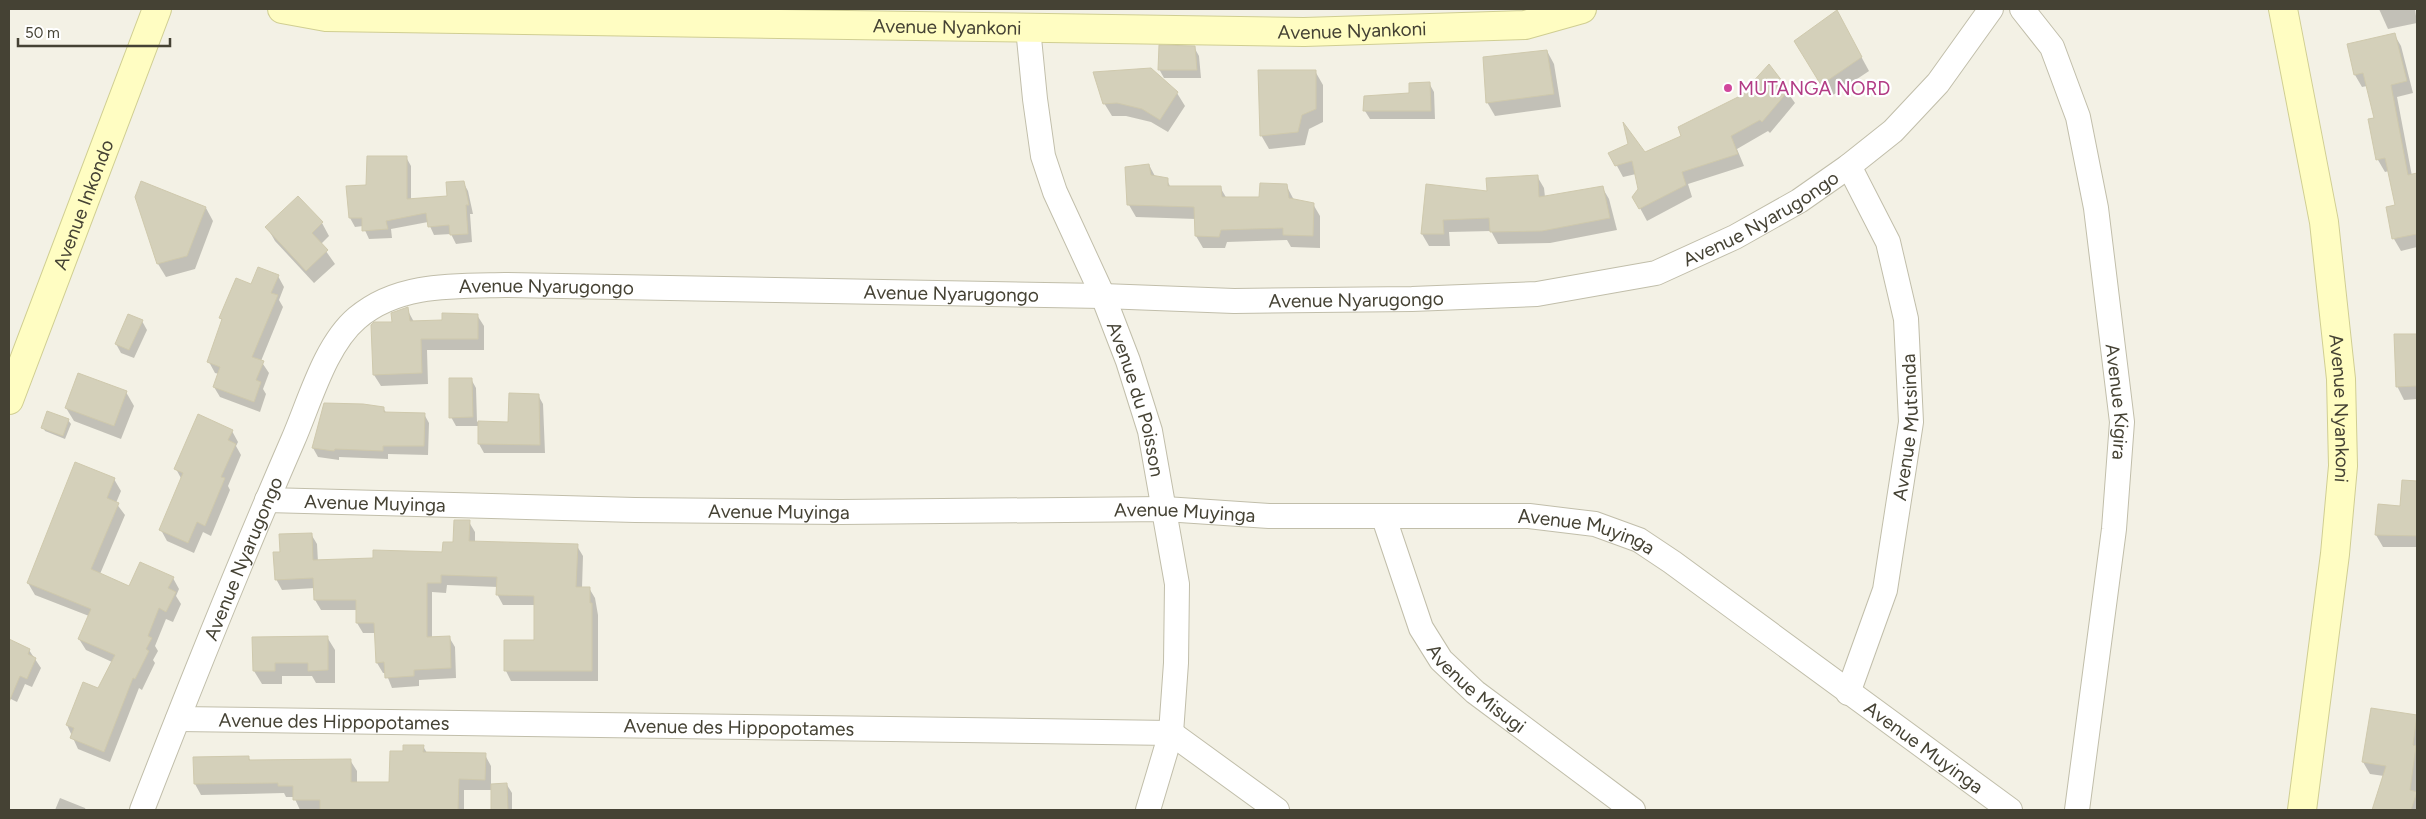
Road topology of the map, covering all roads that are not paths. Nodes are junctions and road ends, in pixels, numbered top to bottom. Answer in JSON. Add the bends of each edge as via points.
{"nodes":[{"id":1,"x":157,"y":9,"type":"edge"},
{"id":2,"x":282,"y":9,"type":"edge"},
{"id":3,"x":1582,"y":9,"type":"edge"},
{"id":4,"x":1991,"y":9,"type":"edge"},
{"id":5,"x":2022,"y":9,"type":"edge"},
{"id":6,"x":2283,"y":9,"type":"edge"},
{"id":7,"x":454,"y":14,"type":"edge"},
{"id":8,"x":1028,"y":28,"type":"junction"},
{"id":9,"x":1849,"y":166,"type":"junction"},
{"id":10,"x":1102,"y":296,"type":"junction"},
{"id":11,"x":9,"y":400,"type":"edge"},
{"id":12,"x":267,"y":500,"type":"junction"},
{"id":13,"x":1165,"y":509,"type":"junction"},
{"id":14,"x":1384,"y":518,"type":"junction"},
{"id":15,"x":1848,"y":693,"type":"junction"},
{"id":16,"x":178,"y":718,"type":"junction"},
{"id":17,"x":1171,"y":733,"type":"junction"},
{"id":18,"x":142,"y":810,"type":"edge"},
{"id":19,"x":1148,"y":810,"type":"edge"},
{"id":20,"x":1277,"y":810,"type":"edge"},
{"id":21,"x":1633,"y":810,"type":"edge"},
{"id":22,"x":2010,"y":810,"type":"edge"},
{"id":23,"x":2077,"y":810,"type":"edge"},
{"id":24,"x":2302,"y":810,"type":"edge"}],
"edges":[{"from":1,"to":11,"type":"street","name":"Avenue Inkondo"},
{"from":2,"to":7,"type":"street","name":"Avenue Nyankoni","via":[[326,17]]},
{"from":3,"to":8,"type":"street","name":"Avenue Nyankoni","via":[[1525,25],[1479,28],[1304,32]]},
{"from":4,"to":9,"type":"street","name":"Avenue Nyarugongo","via":[[1938,83],[1893,131]]},
{"from":5,"to":23,"type":"street","name":"Avenue Kigira","via":[[2052,48],[2078,116],[2096,208],[2122,422],[2114,529]]},
{"from":6,"to":24,"type":"street","name":"Avenue Nyankoni","via":[[2324,222],[2342,379],[2343,466],[2336,554]]},
{"from":7,"to":8,"type":"street","name":"Avenue Nyankoni"},
{"from":8,"to":10,"type":"street","name":"Avenue du Poisson","via":[[1043,156],[1055,192]]},
{"from":9,"to":10,"type":"street","name":"Avenue Nyarugongo","via":[[1799,201],[1735,237],[1656,273],[1537,294],[1234,301]]},
{"from":9,"to":15,"type":"street","name":"Avenue Mutsinda","via":[[1888,242],[1906,319],[1911,422],[1885,590]]},
{"from":10,"to":12,"type":"street","name":"Avenue Nyarugongo","via":[[505,285],[426,289],[394,295],[358,318],[340,336]]},
{"from":10,"to":13,"type":"street","name":"Avenue du Poisson","via":[[1128,361],[1150,431]]},
{"from":12,"to":13,"type":"street","name":"Avenue Muyinga","via":[[645,510]]},
{"from":12,"to":16,"type":"street","name":"Avenue Nyarugongo"},
{"from":13,"to":14,"type":"street","name":"Avenue Muyinga","via":[[1270,516]]},
{"from":13,"to":17,"type":"street","name":"Avenue du Poisson","via":[[1177,584]]},
{"from":14,"to":15,"type":"street","name":"Avenue Muyinga","via":[[1529,516],[1595,524],[1639,540]]},
{"from":14,"to":21,"type":"street","name":"Avenue Misugi","via":[[1421,628],[1441,660],[1474,692]]},
{"from":15,"to":22,"type":"street","name":"Avenue Muyinga"},
{"from":16,"to":17,"type":"street","name":"Avenue des Hippopotames"},
{"from":16,"to":18,"type":"street","name":"Avenue Nyarugongo"},
{"from":17,"to":19,"type":"street","name":"Avenue du Poisson"},
{"from":17,"to":20,"type":"street"}]}
